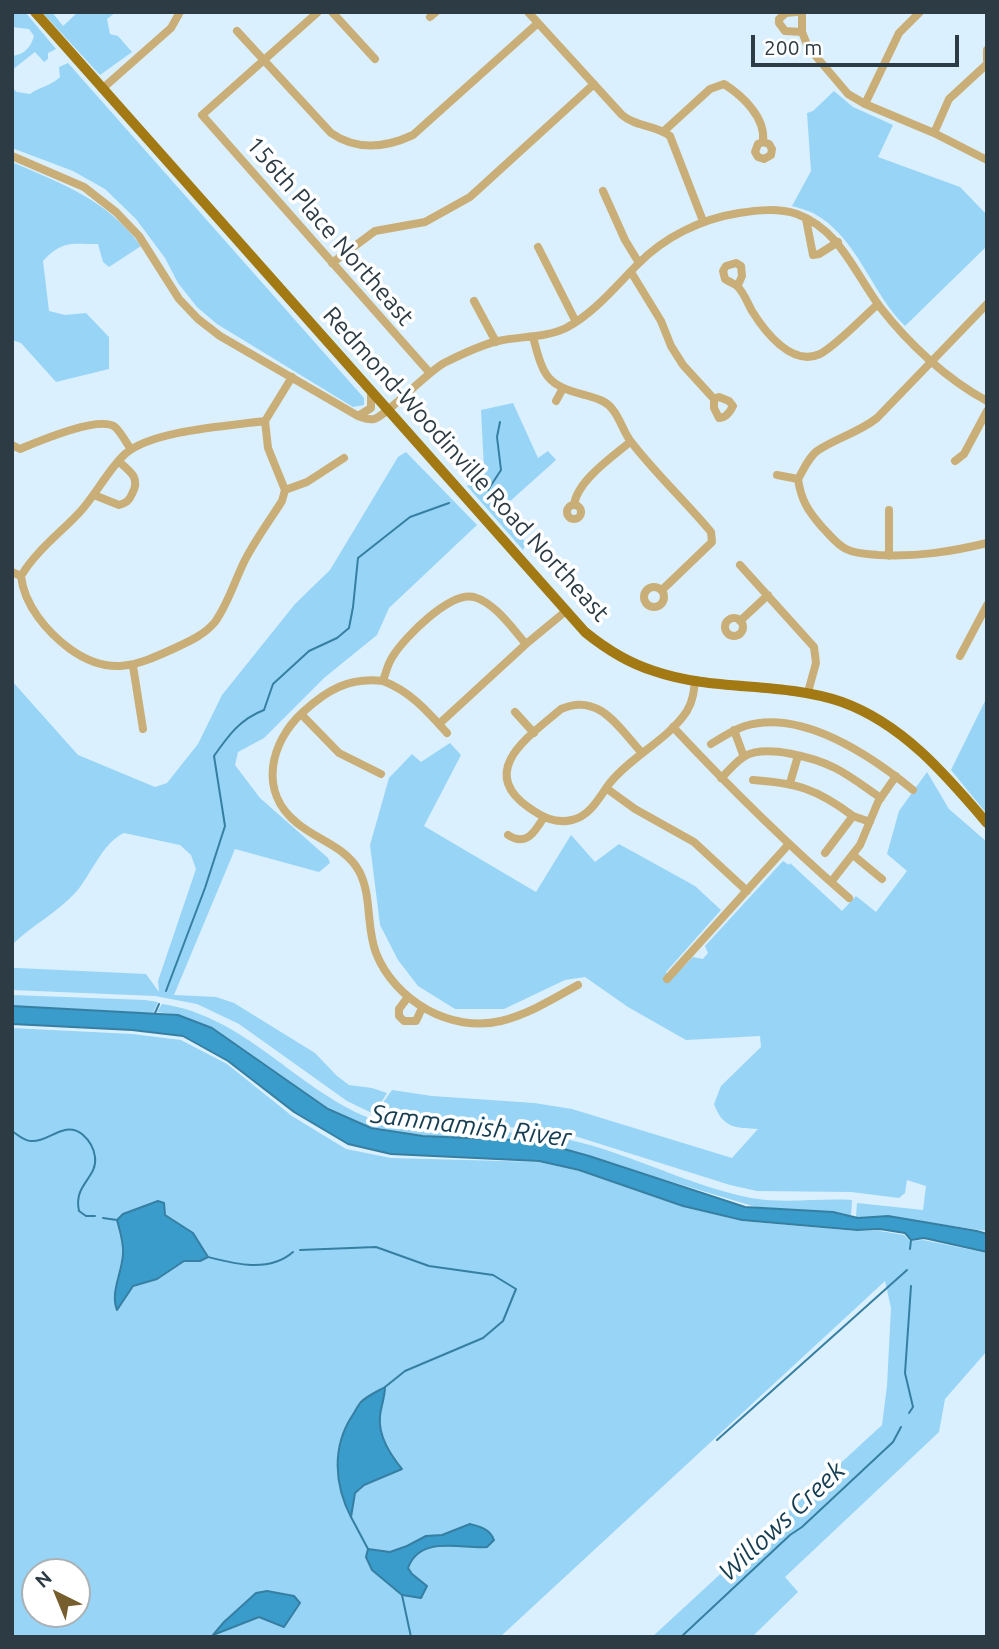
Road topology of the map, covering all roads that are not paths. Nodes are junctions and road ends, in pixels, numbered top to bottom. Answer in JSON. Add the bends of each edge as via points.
{"nodes":[{"id":1,"x":35,"y":12,"type":"edge"},
{"id":2,"x":180,"y":12,"type":"edge"},
{"id":3,"x":318,"y":12,"type":"edge"},
{"id":4,"x":332,"y":12,"type":"edge"},
{"id":5,"x":528,"y":12,"type":"edge"},
{"id":6,"x":796,"y":12,"type":"edge"},
{"id":7,"x":802,"y":12,"type":"edge"},
{"id":8,"x":920,"y":12,"type":"edge"},
{"id":9,"x":538,"y":23,"type":"junction"},
{"id":10,"x":237,"y":31,"type":"dead end"},
{"id":11,"x":802,"y":32,"type":"junction"},
{"id":12,"x":987,"y":50,"type":"edge"},
{"id":13,"x":375,"y":59,"type":"dead end"},
{"id":14,"x":262,"y":61,"type":"junction"},
{"id":15,"x":987,"y":62,"type":"edge"},
{"id":16,"x":594,"y":84,"type":"junction"},
{"id":17,"x":102,"y":89,"type":"junction"},
{"id":18,"x":866,"y":104,"type":"junction"},
{"id":19,"x":664,"y":131,"type":"junction"},
{"id":20,"x":934,"y":132,"type":"junction"},
{"id":21,"x":764,"y":142,"type":"dead end"},
{"id":22,"x":12,"y":156,"type":"edge"},
{"id":23,"x":987,"y":160,"type":"edge"},
{"id":24,"x":603,"y":191,"type":"dead end"},
{"id":25,"x":806,"y":219,"type":"junction"},
{"id":26,"x":703,"y":221,"type":"junction"},
{"id":27,"x":838,"y":242,"type":"junction"},
{"id":28,"x":538,"y":247,"type":"dead end"},
{"id":29,"x":332,"y":263,"type":"junction"},
{"id":30,"x":639,"y":263,"type":"junction"},
{"id":31,"x":631,"y":272,"type":"junction"},
{"id":32,"x":737,"y":285,"type":"dead end"},
{"id":33,"x":474,"y":301,"type":"dead end"},
{"id":34,"x":878,"y":304,"type":"junction"},
{"id":35,"x":987,"y":304,"type":"edge"},
{"id":36,"x":576,"y":322,"type":"junction"},
{"id":37,"x":533,"y":337,"type":"junction"},
{"id":38,"x":496,"y":342,"type":"junction"},
{"id":39,"x":931,"y":360,"type":"junction"},
{"id":40,"x":429,"y":372,"type":"junction"},
{"id":41,"x":292,"y":377,"type":"junction"},
{"id":42,"x":562,"y":390,"type":"junction"},
{"id":43,"x":371,"y":391,"type":"junction"},
{"id":44,"x":713,"y":399,"type":"dead end"},
{"id":45,"x":556,"y":401,"type":"dead end"},
{"id":46,"x":987,"y":401,"type":"edge"},
{"id":47,"x":387,"y":409,"type":"junction"},
{"id":48,"x":987,"y":411,"type":"edge"},
{"id":49,"x":358,"y":416,"type":"junction"},
{"id":50,"x":265,"y":421,"type":"junction"},
{"id":51,"x":630,"y":442,"type":"junction"},
{"id":52,"x":12,"y":444,"type":"edge"},
{"id":53,"x":131,"y":449,"type":"junction"},
{"id":54,"x":344,"y":458,"type":"dead end"},
{"id":55,"x":118,"y":461,"type":"junction"},
{"id":56,"x":954,"y":461,"type":"dead end"},
{"id":57,"x":777,"y":475,"type":"dead end"},
{"id":58,"x":798,"y":479,"type":"junction"},
{"id":59,"x":285,"y":490,"type":"junction"},
{"id":60,"x":94,"y":495,"type":"junction"},
{"id":61,"x":574,"y":505,"type":"dead end"},
{"id":62,"x":889,"y":510,"type":"dead end"},
{"id":63,"x":987,"y":543,"type":"edge"},
{"id":64,"x":889,"y":555,"type":"junction"},
{"id":65,"x":740,"y":565,"type":"dead end"},
{"id":66,"x":16,"y":574,"type":"edge"},
{"id":67,"x":662,"y":590,"type":"dead end"},
{"id":68,"x":768,"y":595,"type":"junction"},
{"id":69,"x":987,"y":605,"type":"edge"},
{"id":70,"x":566,"y":611,"type":"junction"},
{"id":71,"x":740,"y":621,"type":"dead end"},
{"id":72,"x":526,"y":644,"type":"junction"},
{"id":73,"x":960,"y":656,"type":"dead end"},
{"id":74,"x":133,"y":666,"type":"junction"},
{"id":75,"x":695,"y":680,"type":"junction"},
{"id":76,"x":383,"y":681,"type":"junction"},
{"id":77,"x":808,"y":692,"type":"junction"},
{"id":78,"x":515,"y":712,"type":"dead end"},
{"id":79,"x":301,"y":714,"type":"junction"},
{"id":80,"x":439,"y":724,"type":"junction"},
{"id":81,"x":673,"y":727,"type":"junction"},
{"id":82,"x":143,"y":729,"type":"dead end"},
{"id":83,"x":734,"y":730,"type":"junction"},
{"id":84,"x":447,"y":733,"type":"dead end"},
{"id":85,"x":534,"y":733,"type":"junction"},
{"id":86,"x":711,"y":744,"type":"dead end"},
{"id":87,"x":642,"y":753,"type":"junction"},
{"id":88,"x":798,"y":756,"type":"junction"},
{"id":89,"x":744,"y":757,"type":"junction"},
{"id":90,"x":381,"y":774,"type":"dead end"},
{"id":91,"x":896,"y":776,"type":"junction"},
{"id":92,"x":721,"y":778,"type":"junction"},
{"id":93,"x":753,"y":780,"type":"dead end"},
{"id":94,"x":790,"y":783,"type":"junction"},
{"id":95,"x":607,"y":788,"type":"junction"},
{"id":96,"x":913,"y":790,"type":"dead end"},
{"id":97,"x":881,"y":798,"type":"junction"},
{"id":98,"x":853,"y":816,"type":"junction"},
{"id":99,"x":544,"y":817,"type":"junction"},
{"id":100,"x":870,"y":822,"type":"junction"},
{"id":101,"x":987,"y":823,"type":"edge"},
{"id":102,"x":508,"y":835,"type":"dead end"},
{"id":103,"x":788,"y":845,"type":"junction"},
{"id":104,"x":825,"y":853,"type":"dead end"},
{"id":105,"x":853,"y":855,"type":"junction"},
{"id":106,"x":882,"y":879,"type":"dead end"},
{"id":107,"x":831,"y":882,"type":"junction"},
{"id":108,"x":747,"y":891,"type":"junction"},
{"id":109,"x":849,"y":898,"type":"dead end"},
{"id":110,"x":667,"y":979,"type":"dead end"},
{"id":111,"x":578,"y":985,"type":"dead end"},
{"id":112,"x":408,"y":997,"type":"junction"},
{"id":113,"x":422,"y":1008,"type":"junction"}],
"edges":[{"from":1,"to":17,"type":"main road","name":"Redmond-Woodinville Road Northeast"},
{"from":2,"to":17,"type":"street","via":[[171,28]]},
{"from":3,"to":14,"type":"street"},
{"from":4,"to":13,"type":"street"},
{"from":5,"to":9,"type":"street"},
{"from":6,"to":11,"type":"street","via":[[786,13],[779,23],[785,31]]},
{"from":7,"to":11,"type":"street"},
{"from":8,"to":18,"type":"street","via":[[899,33]]},
{"from":9,"to":14,"type":"street","via":[[413,135],[380,146],[345,142],[331,134]]},
{"from":9,"to":16,"type":"street"},
{"from":10,"to":14,"type":"street"},
{"from":11,"to":18,"type":"street","via":[[808,47],[837,83]]},
{"from":12,"to":15,"type":"street"},
{"from":14,"to":29,"type":"street","name":"156th Place Northeast","via":[[202,115]]},
{"from":15,"to":20,"type":"street","via":[[949,99]]},
{"from":16,"to":19,"type":"street","via":[[629,121]]},
{"from":16,"to":29,"type":"street","via":[[470,197],[425,222],[375,232]]},
{"from":17,"to":43,"type":"main road","name":"Redmond-Woodinville Road Northeast"},
{"from":18,"to":20,"type":"street"},
{"from":19,"to":21,"type":"street","via":[[710,89],[724,84],[756,114]]},
{"from":19,"to":26,"type":"street","via":[[674,142]]},
{"from":20,"to":23,"type":"street"},
{"from":22,"to":41,"type":"street","via":[[85,187],[99,198],[139,236],[179,299],[198,319]]},
{"from":24,"to":30,"type":"street"},
{"from":25,"to":26,"type":"street","via":[[773,209]]},
{"from":25,"to":27,"type":"street"},
{"from":25,"to":27,"type":"street","via":[[813,255]]},
{"from":26,"to":30,"type":"street","via":[[664,242]]},
{"from":27,"to":34,"type":"street"},
{"from":28,"to":36,"type":"street"},
{"from":29,"to":40,"type":"street","name":"156th Place Northeast"},
{"from":30,"to":31,"type":"street"},
{"from":31,"to":36,"type":"street"},
{"from":31,"to":44,"type":"street","via":[[682,365]]},
{"from":32,"to":34,"type":"street","via":[[770,335],[801,357],[823,353]]},
{"from":33,"to":38,"type":"street"},
{"from":34,"to":39,"type":"street"},
{"from":35,"to":39,"type":"street"},
{"from":36,"to":37,"type":"street"},
{"from":37,"to":38,"type":"street"},
{"from":37,"to":42,"type":"street","via":[[541,366]]},
{"from":38,"to":40,"type":"street"},
{"from":39,"to":46,"type":"street"},
{"from":39,"to":58,"type":"street","via":[[870,424],[818,451]]},
{"from":40,"to":47,"type":"street"},
{"from":41,"to":49,"type":"street"},
{"from":41,"to":50,"type":"street"},
{"from":42,"to":45,"type":"street"},
{"from":42,"to":51,"type":"street","via":[[606,403]]},
{"from":43,"to":47,"type":"main road","name":"Redmond-Woodinville Road Northeast"},
{"from":43,"to":49,"type":"street","via":[[371,408]]},
{"from":47,"to":49,"type":"street","via":[[373,419]]},
{"from":47,"to":70,"type":"main road","name":"Redmond-Woodinville Road Northeast"},
{"from":48,"to":56,"type":"street","via":[[964,454]]},
{"from":50,"to":53,"type":"street","via":[[160,436]]},
{"from":50,"to":59,"type":"street","via":[[268,448]]},
{"from":51,"to":61,"type":"street","via":[[586,481]]},
{"from":51,"to":67,"type":"street","via":[[712,535],[705,550]]},
{"from":52,"to":53,"type":"street","via":[[20,449],[57,433],[106,424],[114,426]]},
{"from":53,"to":55,"type":"street"},
{"from":54,"to":59,"type":"street"},
{"from":55,"to":60,"type":"street"},
{"from":55,"to":60,"type":"street","via":[[136,479],[130,498],[119,505]]},
{"from":57,"to":58,"type":"street"},
{"from":58,"to":64,"type":"street","via":[[808,511],[838,544],[862,554]]},
{"from":59,"to":74,"type":"street","via":[[216,620],[197,638]]},
{"from":60,"to":66,"type":"street"},
{"from":62,"to":64,"type":"street"},
{"from":63,"to":64,"type":"street","via":[[935,555]]},
{"from":65,"to":68,"type":"street"},
{"from":66,"to":74,"type":"street","via":[[28,604],[64,644],[92,661]]},
{"from":68,"to":71,"type":"street"},
{"from":68,"to":77,"type":"street","via":[[816,654]]},
{"from":69,"to":73,"type":"street"},
{"from":70,"to":72,"type":"street"},
{"from":70,"to":75,"type":"main road","name":"Redmond-Woodinville Road Northeast","via":[[606,649],[629,662]]},
{"from":72,"to":76,"type":"street","via":[[483,601],[454,600],[401,644]]},
{"from":72,"to":80,"type":"street"},
{"from":74,"to":82,"type":"street"},
{"from":75,"to":77,"type":"main road","name":"Redmond-Woodinville Road Northeast"},
{"from":75,"to":81,"type":"street","via":[[692,702]]},
{"from":76,"to":79,"type":"street","via":[[367,679],[336,687]]},
{"from":76,"to":80,"type":"street","via":[[403,690]]},
{"from":77,"to":101,"type":"main road","name":"Redmond-Woodinville Road Northeast","via":[[861,710],[917,748]]},
{"from":78,"to":85,"type":"street"},
{"from":79,"to":90,"type":"street","via":[[339,753]]},
{"from":79,"to":112,"type":"street","via":[[275,752],[276,792],[293,820],[344,852],[357,867],[377,954]]},
{"from":80,"to":84,"type":"street"},
{"from":81,"to":87,"type":"street"},
{"from":81,"to":92,"type":"street"},
{"from":83,"to":86,"type":"street"},
{"from":83,"to":89,"type":"street"},
{"from":83,"to":91,"type":"street","via":[[759,723],[813,731],[845,743]]},
{"from":85,"to":87,"type":"street","via":[[561,709],[581,704],[601,710]]},
{"from":85,"to":99,"type":"street","via":[[511,756],[506,780],[521,802]]},
{"from":87,"to":95,"type":"street"},
{"from":88,"to":89,"type":"street","via":[[765,752]]},
{"from":88,"to":94,"type":"street"},
{"from":88,"to":97,"type":"street","via":[[834,768]]},
{"from":89,"to":92,"type":"street"},
{"from":91,"to":96,"type":"street"},
{"from":91,"to":97,"type":"street"},
{"from":92,"to":103,"type":"street"},
{"from":93,"to":94,"type":"street"},
{"from":94,"to":98,"type":"street","via":[[830,799]]},
{"from":95,"to":99,"type":"street","via":[[589,812],[569,821]]},
{"from":95,"to":108,"type":"street","via":[[694,842]]},
{"from":97,"to":100,"type":"street"},
{"from":98,"to":100,"type":"street"},
{"from":98,"to":104,"type":"street"},
{"from":99,"to":102,"type":"street","via":[[526,839]]},
{"from":100,"to":105,"type":"street"},
{"from":103,"to":107,"type":"street"},
{"from":103,"to":108,"type":"street"},
{"from":105,"to":106,"type":"street"},
{"from":105,"to":107,"type":"street"},
{"from":107,"to":109,"type":"street"},
{"from":108,"to":110,"type":"street"},
{"from":111,"to":113,"type":"street","via":[[529,1011],[498,1021],[469,1023]]},
{"from":112,"to":113,"type":"street"},
{"from":112,"to":113,"type":"street","via":[[399,1009],[404,1021],[416,1021]]}]}
